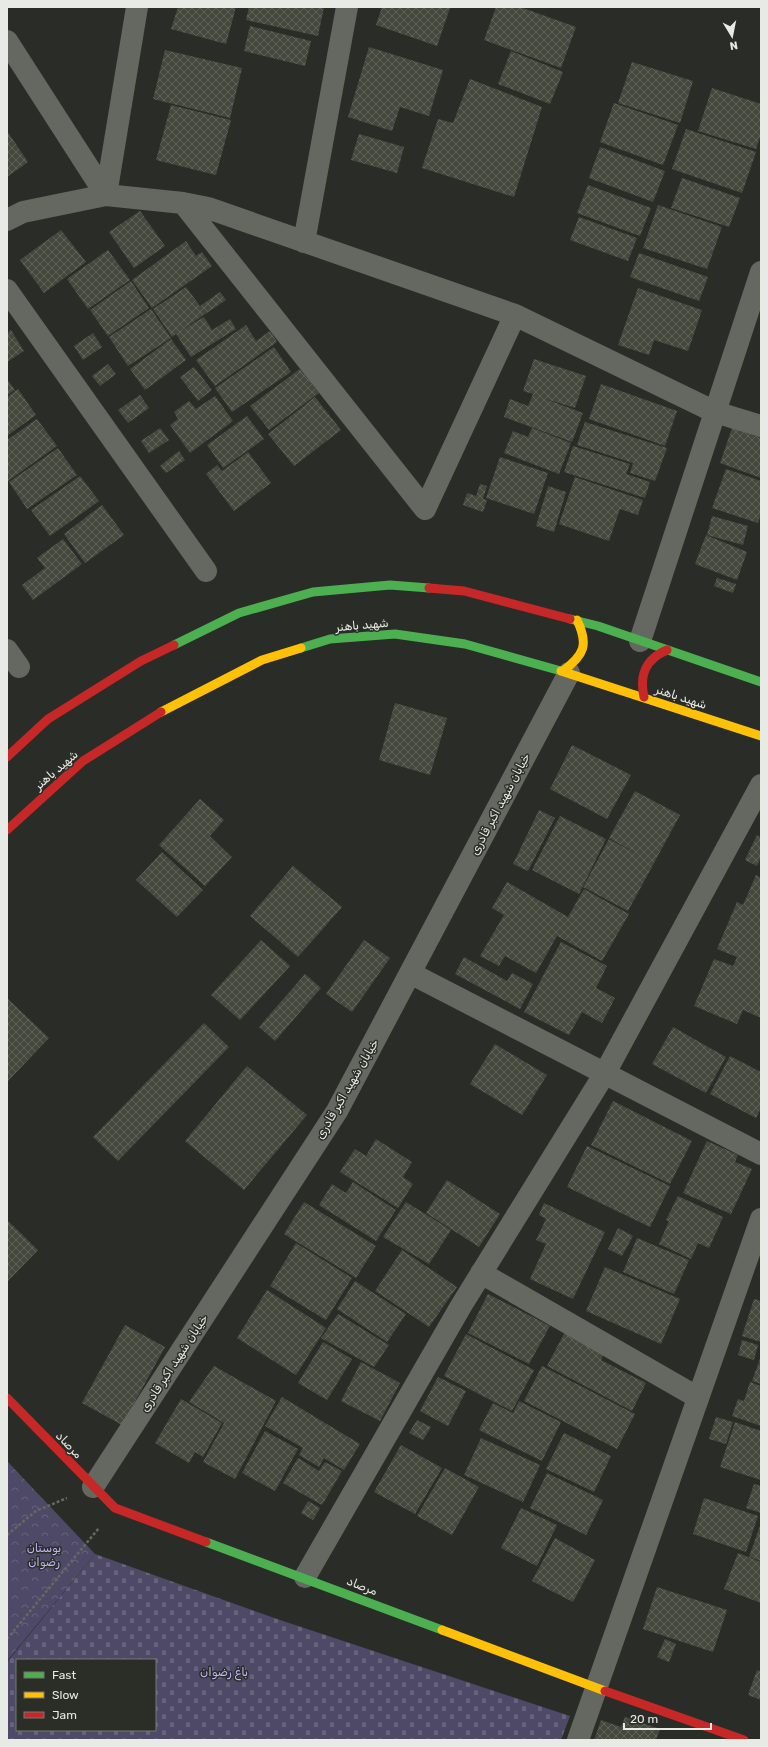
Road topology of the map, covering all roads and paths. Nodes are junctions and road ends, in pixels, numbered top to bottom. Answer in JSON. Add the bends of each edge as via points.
{"nodes":[{"id":1,"x":137,"y":7,"type":"edge"},
{"id":2,"x":347,"y":7,"type":"edge"},
{"id":3,"x":7,"y":41,"type":"edge"},
{"id":4,"x":106,"y":195,"type":"junction"},
{"id":5,"x":182,"y":203,"type":"junction"},
{"id":6,"x":7,"y":220,"type":"edge"},
{"id":7,"x":304,"y":242,"type":"junction"},
{"id":8,"x":761,"y":272,"type":"edge"},
{"id":9,"x":7,"y":290,"type":"edge"},
{"id":10,"x":515,"y":315,"type":"junction"},
{"id":11,"x":715,"y":412,"type":"junction"},
{"id":12,"x":761,"y":426,"type":"edge"},
{"id":13,"x":206,"y":571,"type":"dead end"},
{"id":14,"x":577,"y":620,"type":"junction"},
{"id":15,"x":640,"y":641,"type":"junction"},
{"id":16,"x":667,"y":650,"type":"junction"},
{"id":17,"x":566,"y":672,"type":"junction"},
{"id":18,"x":761,"y":682,"type":"edge"},
{"id":19,"x":644,"y":697,"type":"junction"},
{"id":20,"x":761,"y":736,"type":"edge"},
{"id":21,"x":7,"y":757,"type":"edge"},
{"id":22,"x":761,"y":786,"type":"edge"},
{"id":23,"x":7,"y":830,"type":"edge"},
{"id":24,"x":410,"y":973,"type":"junction"},
{"id":25,"x":605,"y":1073,"type":"junction"},
{"id":26,"x":761,"y":1154,"type":"edge"},
{"id":27,"x":761,"y":1219,"type":"edge"},
{"id":28,"x":481,"y":1274,"type":"junction"},
{"id":29,"x":698,"y":1396,"type":"junction"},
{"id":30,"x":7,"y":1398,"type":"edge"},
{"id":31,"x":93,"y":1487,"type":"junction"},
{"id":32,"x":116,"y":1508,"type":"junction"},
{"id":33,"x":7,"y":1535,"type":"edge"},
{"id":34,"x":305,"y":1577,"type":"junction"},
{"id":35,"x":7,"y":1639,"type":"edge"},
{"id":36,"x":597,"y":1688,"type":"junction"},
{"id":37,"x":578,"y":1740,"type":"edge"},
{"id":38,"x":744,"y":1740,"type":"edge"}],
"edges":[{"from":1,"to":4,"type":"street"},
{"from":2,"to":7,"type":"street"},
{"from":3,"to":4,"type":"street"},
{"from":4,"to":5,"type":"street"},
{"from":4,"to":6,"type":"street","via":[[23,212]]},
{"from":5,"to":7,"type":"street","via":[[208,208]]},
{"from":5,"to":10,"type":"street","via":[[425,508]]},
{"from":7,"to":10,"type":"street"},
{"from":8,"to":11,"type":"street"},
{"from":9,"to":13,"type":"street"},
{"from":10,"to":11,"type":"street"},
{"from":11,"to":12,"type":"street"},
{"from":11,"to":15,"type":"street"},
{"from":14,"to":15,"type":"main road"},
{"from":14,"to":17,"type":"main road","via":[[584,633],[585,646]]},
{"from":14,"to":21,"type":"main road","via":[[464,591],[390,585],[313,592],[239,613],[141,662],[48,719]]},
{"from":15,"to":16,"type":"main road"},
{"from":16,"to":18,"type":"main road"},
{"from":16,"to":19,"type":"main road","via":[[654,656],[647,665],[641,684]]},
{"from":17,"to":19,"type":"main road","name":"شهید باهنر"},
{"from":17,"to":23,"type":"main road","name":"شهید باهنر","via":[[465,644],[395,634],[330,640],[262,660],[165,709],[83,761]]},
{"from":17,"to":24,"type":"street","name":"خیابان شهید اکبر قادری"},
{"from":19,"to":20,"type":"main road","name":"شهید باهنر"},
{"from":22,"to":25,"type":"street"},
{"from":24,"to":25,"type":"street"},
{"from":24,"to":31,"type":"street","name":"خیابان شهید اکبر قادری","via":[[337,1111]]},
{"from":25,"to":26,"type":"street"},
{"from":25,"to":28,"type":"street"},
{"from":27,"to":29,"type":"street"},
{"from":28,"to":29,"type":"street"},
{"from":28,"to":34,"type":"street"},
{"from":29,"to":36,"type":"street"},
{"from":30,"to":31,"type":"main road","name":"مرصاد"},
{"from":31,"to":32,"type":"main road","name":"مرصاد"},
{"from":31,"to":33,"type":"path","via":[[36,1511]]},
{"from":32,"to":34,"type":"main road","name":"مرصاد"},
{"from":32,"to":35,"type":"path"},
{"from":34,"to":36,"type":"main road","name":"مرصاد"},
{"from":36,"to":37,"type":"street"},
{"from":36,"to":38,"type":"main road","name":"مرصاد"}]}
